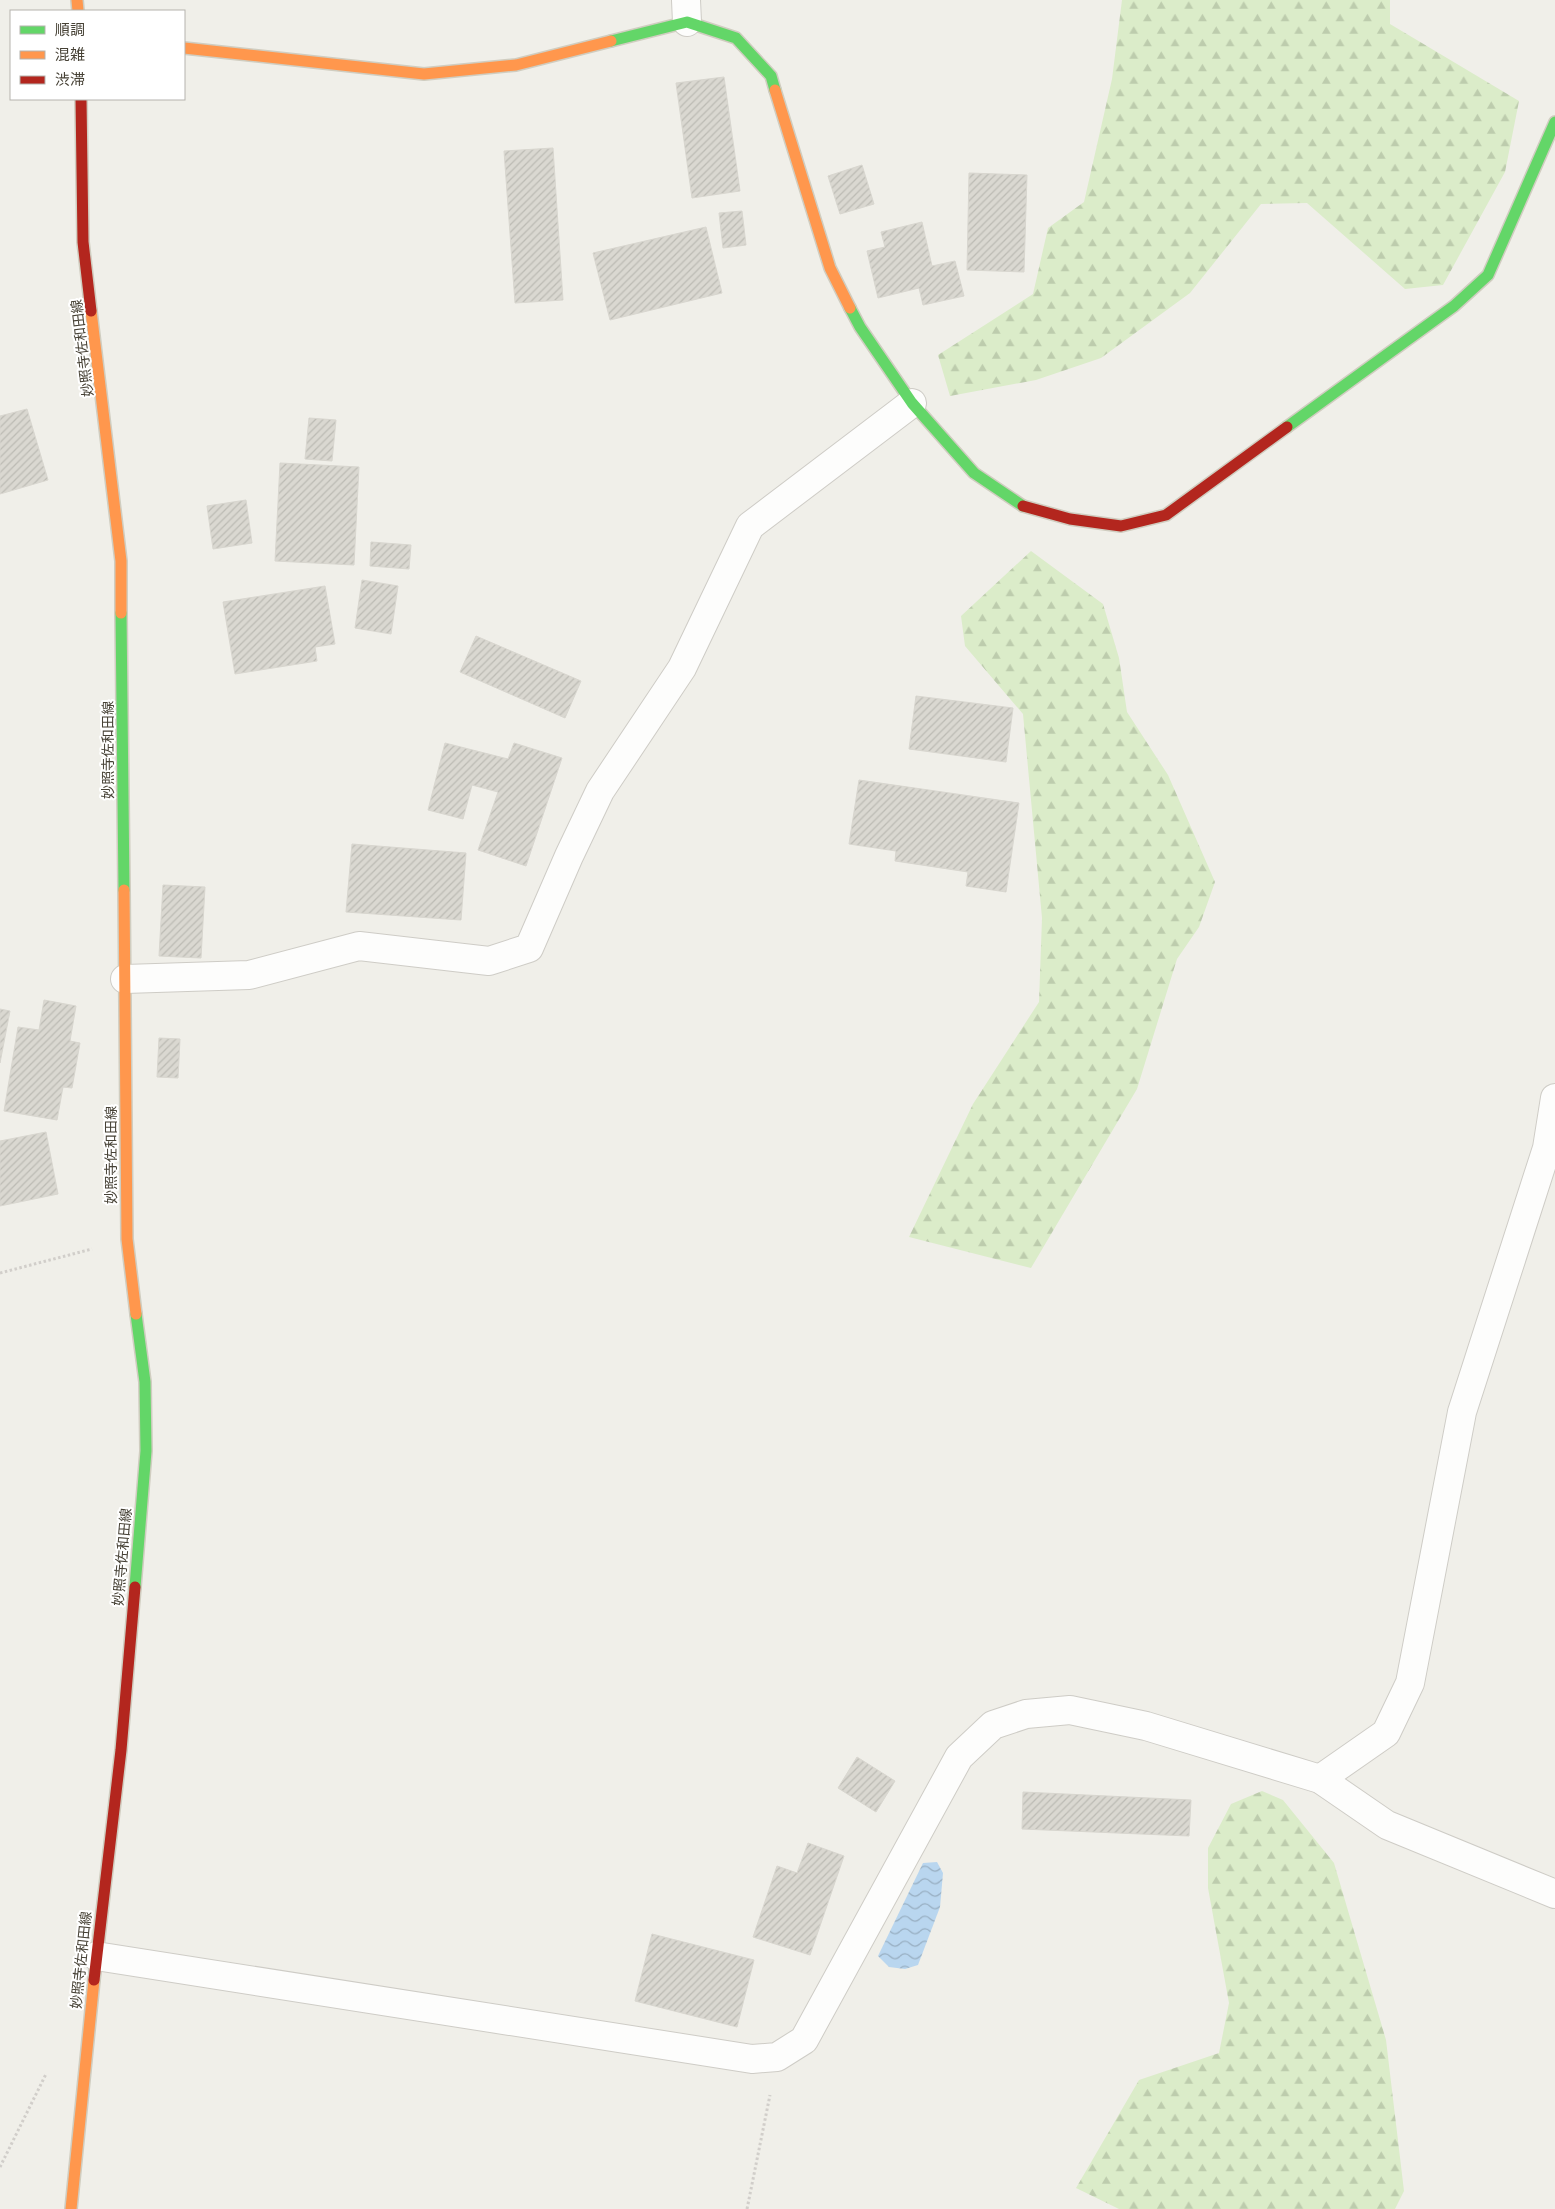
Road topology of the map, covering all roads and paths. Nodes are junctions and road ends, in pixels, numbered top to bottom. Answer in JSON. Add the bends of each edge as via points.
{"nodes":[{"id":1,"x":686,"y":11,"type":"edge"},
{"id":2,"x":185,"y":48,"type":"edge"},
{"id":3,"x":81,"y":100,"type":"edge"},
{"id":4,"x":1555,"y":122,"type":"edge"},
{"id":5,"x":912,"y":403,"type":"junction"},
{"id":6,"x":125,"y":979,"type":"junction"},
{"id":7,"x":1555,"y":1098,"type":"edge"},
{"id":8,"x":127,"y":1239,"type":"junction"},
{"id":9,"x":0,"y":1274,"type":"edge"},
{"id":10,"x":1320,"y":1780,"type":"junction"},
{"id":11,"x":1555,"y":1894,"type":"edge"},
{"id":12,"x":96,"y":1956,"type":"junction"},
{"id":13,"x":777,"y":2058,"type":"junction"},
{"id":14,"x":71,"y":2209,"type":"edge"},
{"id":15,"x":747,"y":2209,"type":"edge"}],
"edges":[{"from":1,"to":2,"type":"main road","via":[[516,65],[424,74]]},
{"from":1,"to":5,"type":"main road","via":[[736,38],[772,76],[830,268],[860,327]]},
{"from":3,"to":6,"type":"main road","name":"妙照寺佐和田線","via":[[83,242],[121,562]]},
{"from":4,"to":5,"type":"main road","via":[[1488,275],[1454,306],[1166,514],[1121,526],[1070,520],[1023,506],[974,472]]},
{"from":5,"to":6,"type":"street","via":[[750,526],[682,668],[600,790],[529,948],[490,961],[359,946],[249,975]]},
{"from":6,"to":8,"type":"main road","name":"妙照寺佐和田線"},
{"from":7,"to":10,"type":"street","via":[[1547,1148],[1462,1412],[1410,1682],[1386,1733]]},
{"from":8,"to":9,"type":"path"},
{"from":8,"to":12,"type":"main road","name":"妙照寺佐和田線","via":[[145,1382],[146,1451],[121,1750]]},
{"from":10,"to":11,"type":"street","via":[[1387,1825]]},
{"from":10,"to":13,"type":"street","via":[[1146,1726],[1070,1710],[1026,1714],[993,1725],[959,1757],[804,2040]]},
{"from":12,"to":13,"type":"street","via":[[752,2059]]},
{"from":12,"to":14,"type":"main road","name":"妙照寺佐和田線"},
{"from":13,"to":15,"type":"path"}]}
